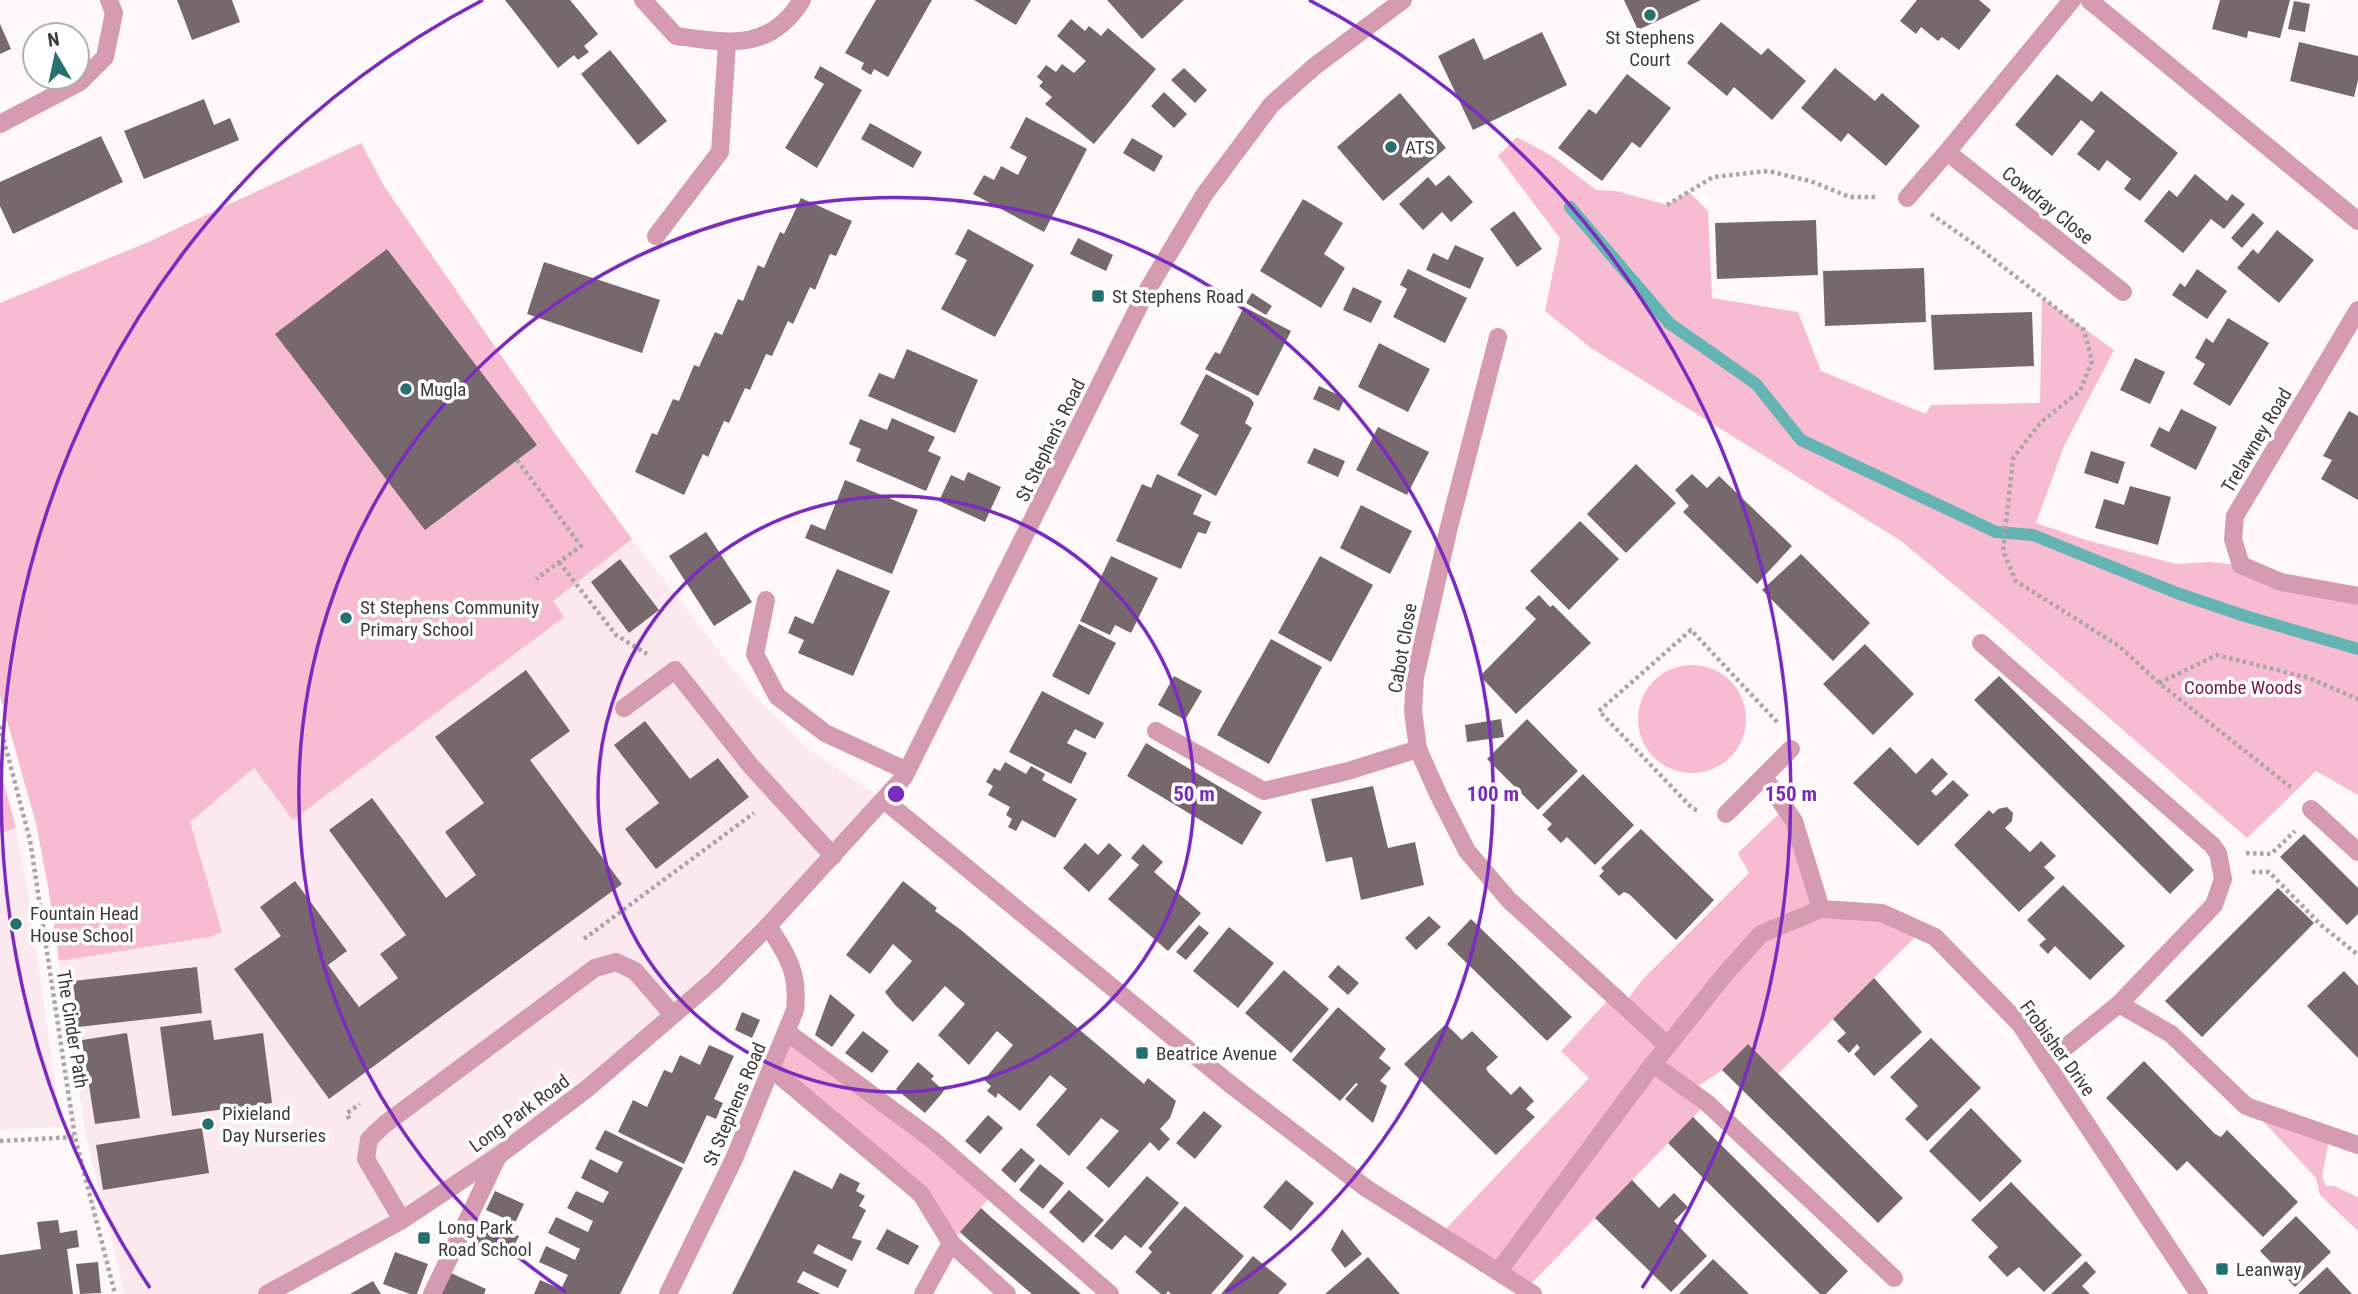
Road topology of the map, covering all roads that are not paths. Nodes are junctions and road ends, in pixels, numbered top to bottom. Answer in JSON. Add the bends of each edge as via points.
{"nodes":[{"id":1,"x":109,"y":0,"type":"edge"},
{"id":2,"x":643,"y":0,"type":"edge"},
{"id":3,"x":802,"y":0,"type":"edge"},
{"id":4,"x":2072,"y":0,"type":"edge"},
{"id":5,"x":2089,"y":0,"type":"edge"},
{"id":6,"x":1397,"y":1,"type":"edge"},
{"id":7,"x":727,"y":43,"type":"junction"},
{"id":8,"x":0,"y":124,"type":"edge"},
{"id":9,"x":1947,"y":152,"type":"junction"},
{"id":10,"x":1907,"y":198,"type":"road end"},
{"id":11,"x":2358,"y":221,"type":"edge"},
{"id":12,"x":656,"y":236,"type":"dead end"},
{"id":13,"x":2123,"y":292,"type":"dead end"},
{"id":14,"x":2358,"y":310,"type":"edge"},
{"id":15,"x":1498,"y":337,"type":"dead end"},
{"id":16,"x":2358,"y":596,"type":"edge"},
{"id":17,"x":766,"y":600,"type":"dead end"},
{"id":18,"x":1981,"y":643,"type":"dead end"},
{"id":19,"x":624,"y":708,"type":"dead end"},
{"id":20,"x":1157,"y":731,"type":"dead end"},
{"id":21,"x":1418,"y":749,"type":"junction"},
{"id":22,"x":1791,"y":749,"type":"road end"},
{"id":23,"x":907,"y":771,"type":"junction"},
{"id":24,"x":1764,"y":777,"type":"junction"},
{"id":25,"x":884,"y":800,"type":"junction"},
{"id":26,"x":2313,"y":811,"type":"road end"},
{"id":27,"x":1726,"y":814,"type":"road end"},
{"id":28,"x":2358,"y":852,"type":"edge"},
{"id":29,"x":833,"y":856,"type":"junction"},
{"id":30,"x":1821,"y":909,"type":"junction"},
{"id":31,"x":768,"y":926,"type":"junction"},
{"id":32,"x":2119,"y":1004,"type":"junction"},
{"id":33,"x":673,"y":1015,"type":"junction"},
{"id":34,"x":787,"y":1032,"type":"junction"},
{"id":35,"x":1668,"y":1046,"type":"junction"},
{"id":36,"x":2046,"y":1063,"type":"junction"},
{"id":37,"x":1653,"y":1064,"type":"junction"},
{"id":38,"x":773,"y":1070,"type":"junction"},
{"id":39,"x":2358,"y":1145,"type":"edge"},
{"id":40,"x":498,"y":1156,"type":"junction"},
{"id":41,"x":402,"y":1220,"type":"junction"},
{"id":42,"x":951,"y":1244,"type":"junction"},
{"id":43,"x":1498,"y":1272,"type":"junction"},
{"id":44,"x":1894,"y":1278,"type":"dead end"},
{"id":45,"x":267,"y":1294,"type":"edge"},
{"id":46,"x":432,"y":1294,"type":"edge"},
{"id":47,"x":668,"y":1294,"type":"edge"},
{"id":48,"x":923,"y":1294,"type":"edge"},
{"id":49,"x":1007,"y":1294,"type":"edge"},
{"id":50,"x":1110,"y":1294,"type":"edge"},
{"id":51,"x":1533,"y":1294,"type":"edge"},
{"id":52,"x":2199,"y":1294,"type":"edge"}],
"edges":[{"from":1,"to":8,"type":"street","via":[[114,13],[105,57],[80,82]]},
{"from":2,"to":7,"type":"street","via":[[676,36]]},
{"from":3,"to":7,"type":"street","via":[[766,37]]},
{"from":4,"to":9,"type":"street"},
{"from":5,"to":11,"type":"street"},
{"from":6,"to":23,"type":"street","name":"St Stephen's Road","via":[[1271,105],[1204,195],[1145,294]]},
{"from":7,"to":12,"type":"street","via":[[720,152]]},
{"from":9,"to":10,"type":"street"},
{"from":9,"to":13,"type":"street","name":"Cowdray Close"},
{"from":14,"to":16,"type":"street","name":"Trelawney Road","via":[[2235,516],[2233,539],[2241,565],[2281,582]]},
{"from":15,"to":21,"type":"street","name":"Cabot Close","via":[[1415,677]]},
{"from":17,"to":23,"type":"street","via":[[755,654],[777,696],[825,733]]},
{"from":18,"to":32,"type":"street","via":[[2215,849],[2223,879],[2214,905]]},
{"from":19,"to":29,"type":"street","via":[[675,670],[750,765]]},
{"from":20,"to":21,"type":"street","via":[[1264,791]]},
{"from":21,"to":35,"type":"street","name":"Cabot Close","via":[[1467,850],[1509,900]]},
{"from":22,"to":24,"type":"street"},
{"from":23,"to":25,"type":"street","name":"St Stephen's Road"},
{"from":24,"to":27,"type":"street"},
{"from":24,"to":30,"type":"street","via":[[1794,821]]},
{"from":25,"to":29,"type":"street","name":"St Stephen's Road"},
{"from":25,"to":43,"type":"street","via":[[1230,1084],[1366,1188]]},
{"from":26,"to":28,"type":"street"},
{"from":29,"to":31,"type":"street","name":"St Stephen's Road"},
{"from":30,"to":35,"type":"street","name":"Frobisher Drive","via":[[1761,934]]},
{"from":30,"to":36,"type":"street","name":"Frobisher Drive","via":[[1882,913],[1935,937],[2020,1024]]},
{"from":31,"to":33,"type":"street","name":"Long Park Road"},
{"from":31,"to":34,"type":"street","name":"St Stephens Road","via":[[790,964],[797,988]]},
{"from":32,"to":36,"type":"street"},
{"from":32,"to":39,"type":"street","via":[[2171,1034],[2246,1105]]},
{"from":33,"to":40,"type":"street","name":"Long Park Road","via":[[588,1088]]},
{"from":33,"to":41,"type":"street","via":[[635,971],[616,962],[595,968],[385,1124],[369,1139],[366,1159]]},
{"from":34,"to":38,"type":"street","name":"St Stephens Road"},
{"from":34,"to":50,"type":"street","via":[[933,1140]]},
{"from":35,"to":37,"type":"street","name":"Frobisher Drive"},
{"from":36,"to":52,"type":"street","name":"Frobisher Drive"},
{"from":37,"to":43,"type":"street","name":"Frobisher Drive"},
{"from":37,"to":44,"type":"street","via":[[1707,1103]]},
{"from":38,"to":42,"type":"street","via":[[921,1195]]},
{"from":38,"to":47,"type":"street","name":"St Stephens Road"},
{"from":40,"to":41,"type":"street","name":"Long Park Road"},
{"from":40,"to":46,"type":"street"},
{"from":41,"to":45,"type":"street","name":"Long Park Road"},
{"from":42,"to":48,"type":"street"},
{"from":42,"to":49,"type":"street"},
{"from":43,"to":51,"type":"street"}]}
